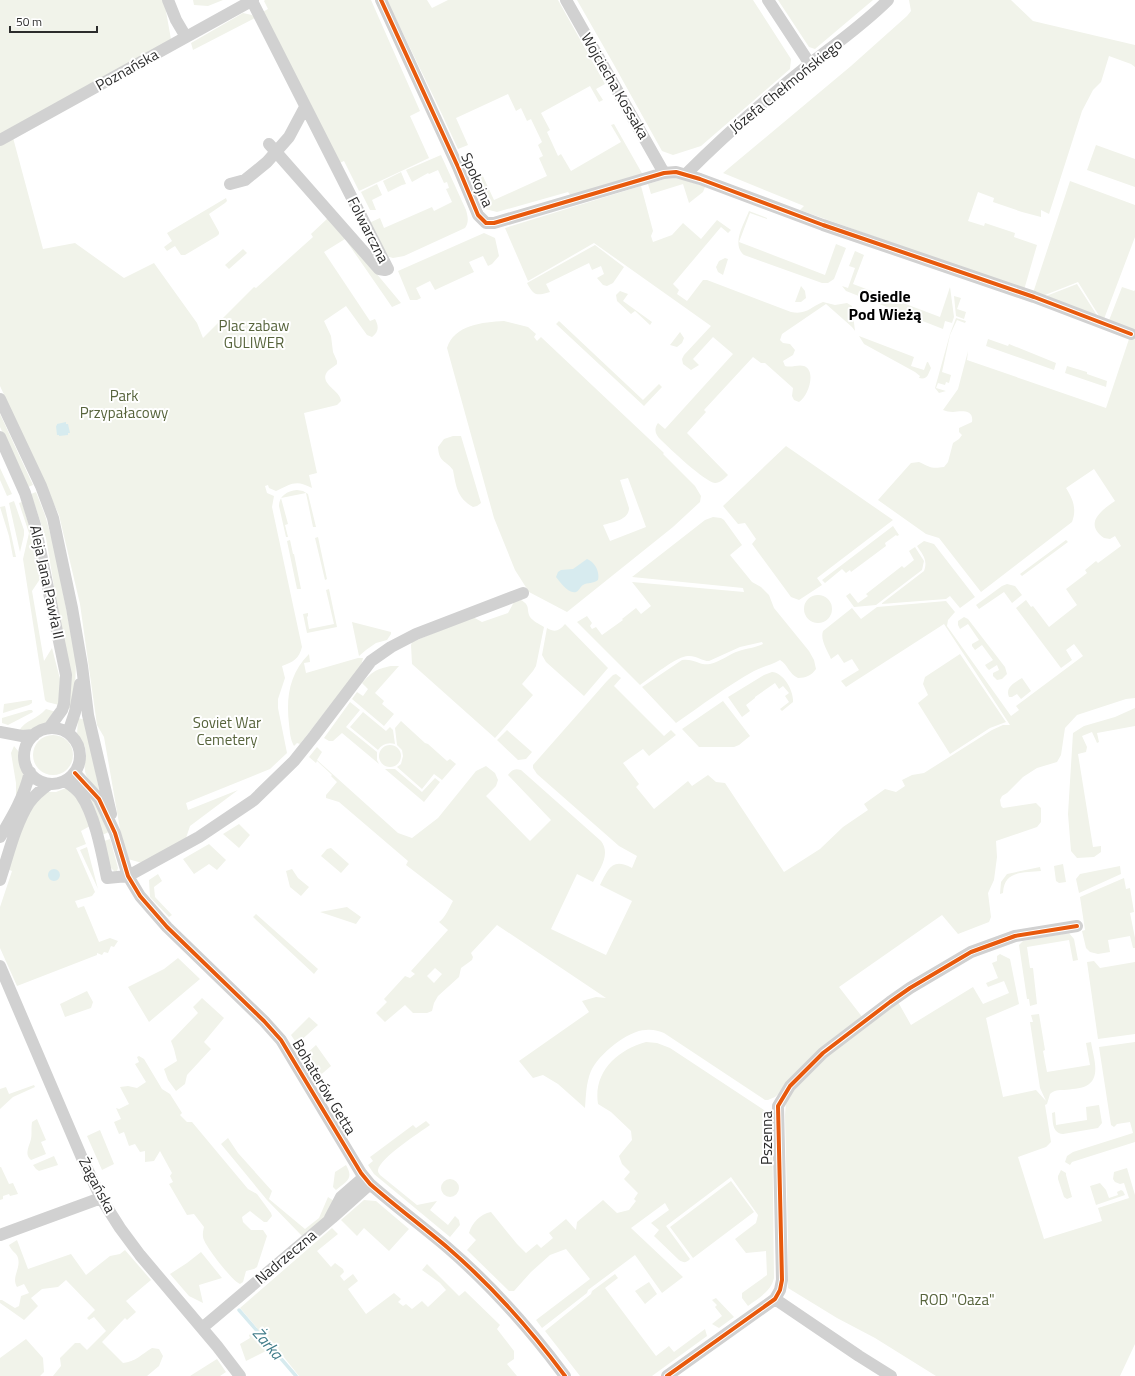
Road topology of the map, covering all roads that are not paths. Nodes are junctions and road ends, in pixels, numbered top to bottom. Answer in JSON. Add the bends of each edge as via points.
{"nodes":[{"id":1,"x":168,"y":0,"type":"edge"},
{"id":2,"x":252,"y":0,"type":"edge"},
{"id":3,"x":381,"y":0,"type":"edge"},
{"id":4,"x":566,"y":0,"type":"edge"},
{"id":5,"x":768,"y":0,"type":"edge"},
{"id":6,"x":888,"y":0,"type":"edge"},
{"id":7,"x":186,"y":38,"type":"junction"},
{"id":8,"x":810,"y":64,"type":"junction"},
{"id":9,"x":306,"y":107,"type":"junction"},
{"id":10,"x":0,"y":140,"type":"edge"},
{"id":11,"x":273,"y":148,"type":"junction"},
{"id":12,"x":664,"y":173,"type":"junction"},
{"id":13,"x":686,"y":174,"type":"junction"},
{"id":14,"x":230,"y":184,"type":"dead end"},
{"id":15,"x":1131,"y":334,"type":"dead end"},
{"id":16,"x":0,"y":399,"type":"edge"},
{"id":17,"x":0,"y":438,"type":"edge"},
{"id":18,"x":523,"y":594,"type":"dead end"},
{"id":19,"x":82,"y":666,"type":"junction"},
{"id":20,"x":48,"y":728,"type":"junction"},
{"id":21,"x":6,"y":733,"type":"edge"},
{"id":22,"x":68,"y":733,"type":"junction"},
{"id":23,"x":34,"y":735,"type":"junction"},
{"id":24,"x":25,"y":752,"type":"junction"},
{"id":25,"x":30,"y":772,"type":"junction"},
{"id":26,"x":70,"y":777,"type":"junction"},
{"id":27,"x":49,"y":784,"type":"junction"},
{"id":28,"x":115,"y":833,"type":"junction"},
{"id":29,"x":0,"y":837,"type":"edge"},
{"id":30,"x":128,"y":876,"type":"junction"},
{"id":31,"x":0,"y":880,"type":"edge"},
{"id":32,"x":1077,"y":926,"type":"dead end"},
{"id":33,"x":0,"y":966,"type":"edge"},
{"id":34,"x":367,"y":1180,"type":"junction"},
{"id":35,"x":101,"y":1198,"type":"junction"},
{"id":36,"x":0,"y":1235,"type":"edge"},
{"id":37,"x":775,"y":1299,"type":"junction"},
{"id":38,"x":202,"y":1328,"type":"junction"},
{"id":39,"x":240,"y":1376,"type":"edge"},
{"id":40,"x":565,"y":1376,"type":"edge"},
{"id":41,"x":667,"y":1376,"type":"edge"},
{"id":42,"x":891,"y":1376,"type":"edge"}],
"edges":[{"from":1,"to":7,"type":"street"},
{"from":2,"to":7,"type":"street","name":"Poznańska"},
{"from":2,"to":9,"type":"street","name":"Folwarczna"},
{"from":3,"to":12,"type":"street","name":"Spokojna","via":[[476,209],[486,223],[494,223]]},
{"from":4,"to":12,"type":"street","name":"Wojciecha Kossaka"},
{"from":5,"to":8,"type":"street"},
{"from":6,"to":8,"type":"street","name":"Józefa Chełmońskiego","via":[[868,19]]},
{"from":7,"to":10,"type":"street","name":"Poznańska"},
{"from":8,"to":13,"type":"street","name":"Józefa Chełmońskiego","via":[[734,128]]},
{"from":9,"to":11,"type":"street","via":[[289,137]]},
{"from":9,"to":11,"type":"street","name":"Folwarczna","via":[[388,269],[378,269]]},
{"from":11,"to":14,"type":"street","via":[[256,173],[246,180]]},
{"from":12,"to":13,"type":"street"},
{"from":13,"to":15,"type":"street"},
{"from":16,"to":19,"type":"street","name":"Aleja Jana Pawła II","via":[[41,486],[53,518]]},
{"from":17,"to":20,"type":"street","name":"Aleja Jana Pawła II","via":[[25,493],[35,525],[66,675],[62,710]]},
{"from":18,"to":30,"type":"street","via":[[416,634],[371,661],[294,761],[254,800],[199,837]]},
{"from":19,"to":22,"type":"street","name":"Aleja Jana Pawła II","via":[[75,712]]},
{"from":19,"to":28,"type":"street","name":"Aleja Jana Pawła II","via":[[88,715]]},
{"from":20,"to":22,"type":"street"},
{"from":20,"to":23,"type":"street"},
{"from":21,"to":23,"type":"street"},
{"from":21,"to":24,"type":"street"},
{"from":22,"to":26,"type":"street","via":[[75,740],[80,756],[79,765]]},
{"from":23,"to":24,"type":"street","via":[[28,742]]},
{"from":24,"to":25,"type":"street","via":[[26,767]]},
{"from":25,"to":27,"type":"street","via":[[38,780]]},
{"from":25,"to":29,"type":"street","via":[[16,810]]},
{"from":26,"to":27,"type":"street"},
{"from":26,"to":28,"type":"street","name":"Bohaterów Getta","via":[[99,799]]},
{"from":26,"to":30,"type":"street","via":[[89,810],[106,878]]},
{"from":27,"to":31,"type":"street","via":[[29,803]]},
{"from":28,"to":30,"type":"street","name":"Bohaterów Getta"},
{"from":30,"to":34,"type":"street","name":"Bohaterów Getta","via":[[151,910],[281,1040]]},
{"from":32,"to":37,"type":"street","name":"Pszenna","via":[[1015,936],[971,952],[890,1002],[823,1053],[790,1086],[778,1106],[782,1280]]},
{"from":33,"to":35,"type":"street","name":"Żagańska"},
{"from":34,"to":38,"type":"street","name":"Nadrzeczna","via":[[327,1222]]},
{"from":34,"to":40,"type":"street","name":"Bohaterów Getta","via":[[475,1273],[522,1321]]},
{"from":35,"to":36,"type":"street"},
{"from":35,"to":38,"type":"street","name":"Żagańska","via":[[129,1241]]},
{"from":37,"to":41,"type":"street"},
{"from":37,"to":42,"type":"street"},
{"from":38,"to":39,"type":"street","name":"Żagańska"}]}
